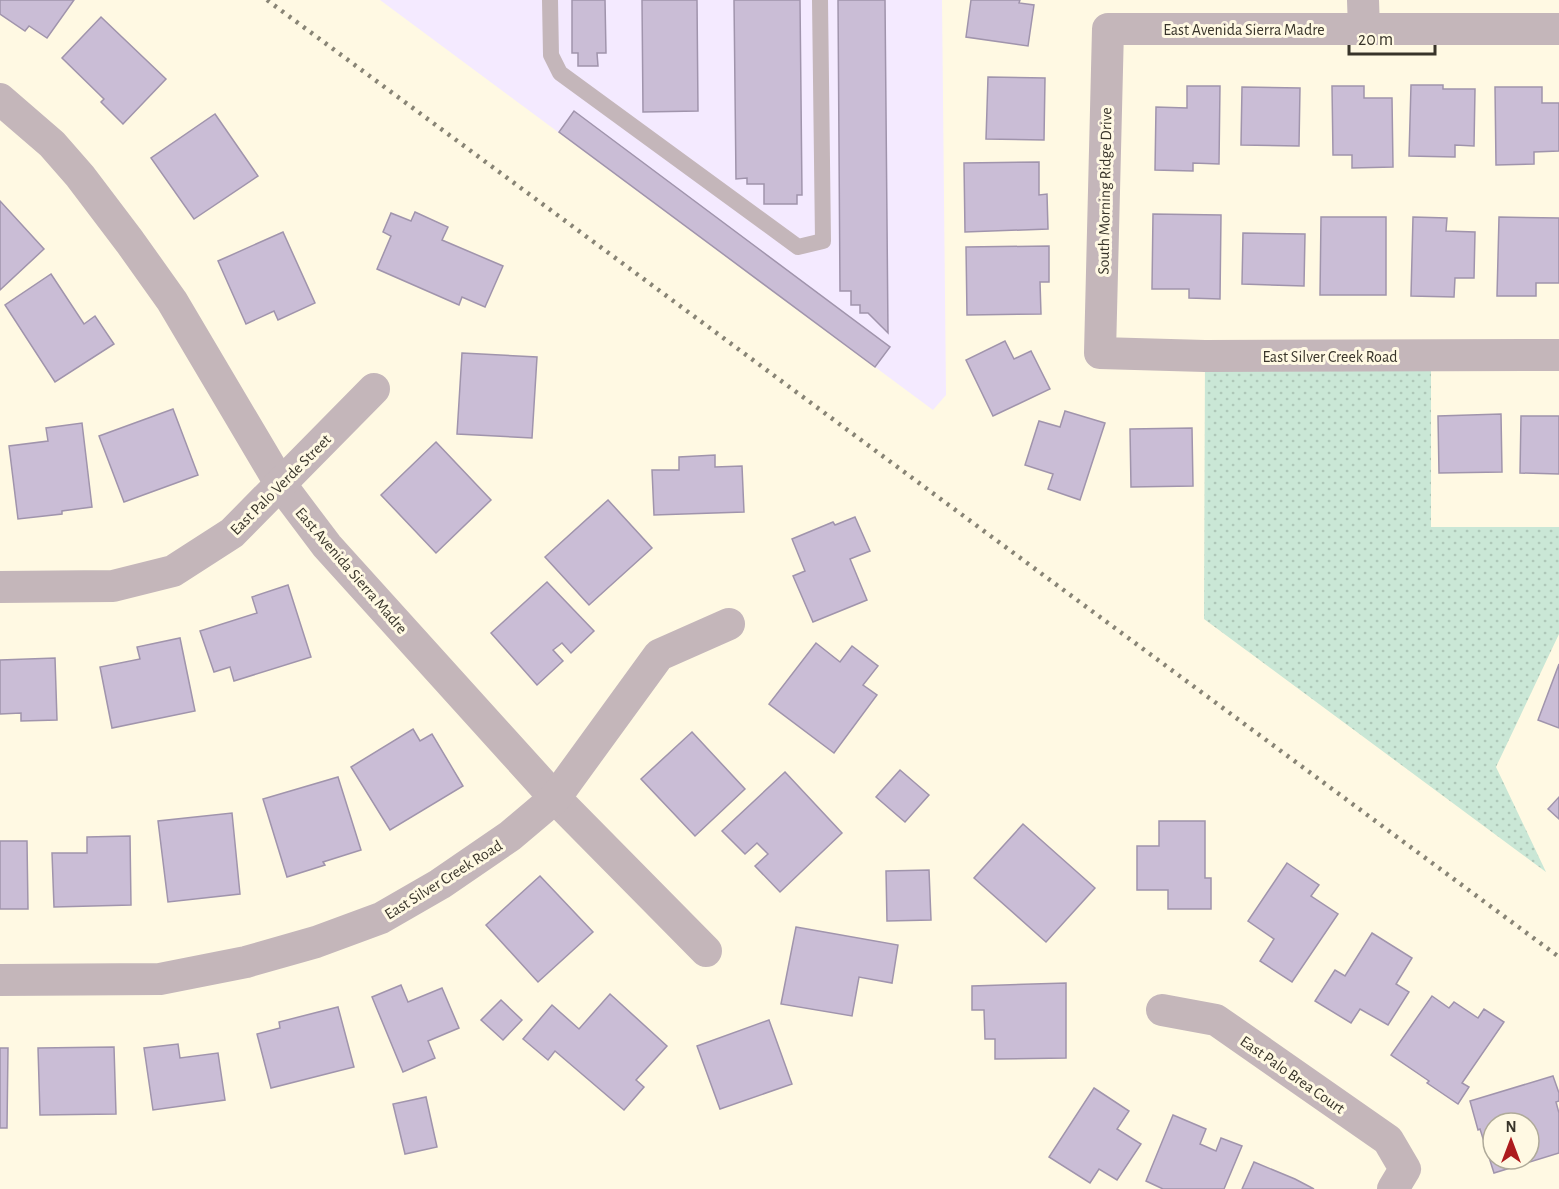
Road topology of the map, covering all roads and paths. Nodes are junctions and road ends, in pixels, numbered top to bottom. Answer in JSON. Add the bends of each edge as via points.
{"nodes":[{"id":1,"x":550,"y":0,"type":"edge"},
{"id":2,"x":820,"y":0,"type":"edge"},
{"id":3,"x":1364,"y":15,"type":"edge"},
{"id":4,"x":1108,"y":29,"type":"joint"},
{"id":5,"x":1559,"y":29,"type":"edge"},
{"id":6,"x":0,"y":99,"type":"edge"},
{"id":7,"x":1100,"y":353,"type":"joint"},
{"id":8,"x":1559,"y":355,"type":"edge"},
{"id":9,"x":374,"y":389,"type":"dead end"},
{"id":10,"x":281,"y":485,"type":"junction"},
{"id":11,"x":0,"y":587,"type":"edge"},
{"id":12,"x":729,"y":624,"type":"dead end"},
{"id":13,"x":555,"y":798,"type":"junction"},
{"id":14,"x":706,"y":951,"type":"dead end"},
{"id":15,"x":0,"y":980,"type":"edge"},
{"id":16,"x":1162,"y":1010,"type":"dead end"},
{"id":17,"x":1399,"y":1179,"type":"edge"}],
"edges":[{"from":1,"to":2,"type":"lane","via":[[551,55],[560,73],[798,247],[823,241]]},
{"from":3,"to":4,"type":"street","name":"East Avenida Sierra Madre"},
{"from":3,"to":5,"type":"street","name":"East Avenida Sierra Madre"},
{"from":4,"to":7,"type":"street","name":"South Morning Ridge Drive"},
{"from":6,"to":10,"type":"street","name":"East Avenida Sierra Madre","via":[[52,144],[130,242],[172,301]]},
{"from":7,"to":8,"type":"street","name":"East Silver Creek Road"},
{"from":9,"to":10,"type":"street","name":"East Palo Verde Street"},
{"from":10,"to":11,"type":"street","name":"East Palo Verde Street","via":[[232,533],[173,571],[113,586]]},
{"from":10,"to":13,"type":"street","name":"East Avenida Sierra Madre","via":[[327,546]]},
{"from":12,"to":13,"type":"street","name":"East Silver Creek Road","via":[[659,655]]},
{"from":13,"to":14,"type":"street","name":"East Avenida Sierra Madre"},
{"from":13,"to":15,"type":"street","name":"East Silver Creek Road","via":[[510,836],[440,884],[381,918],[316,942],[246,962],[160,979]]},
{"from":16,"to":17,"type":"street","name":"East Palo Brea Court","via":[[1216,1020],[1388,1140]]}]}
